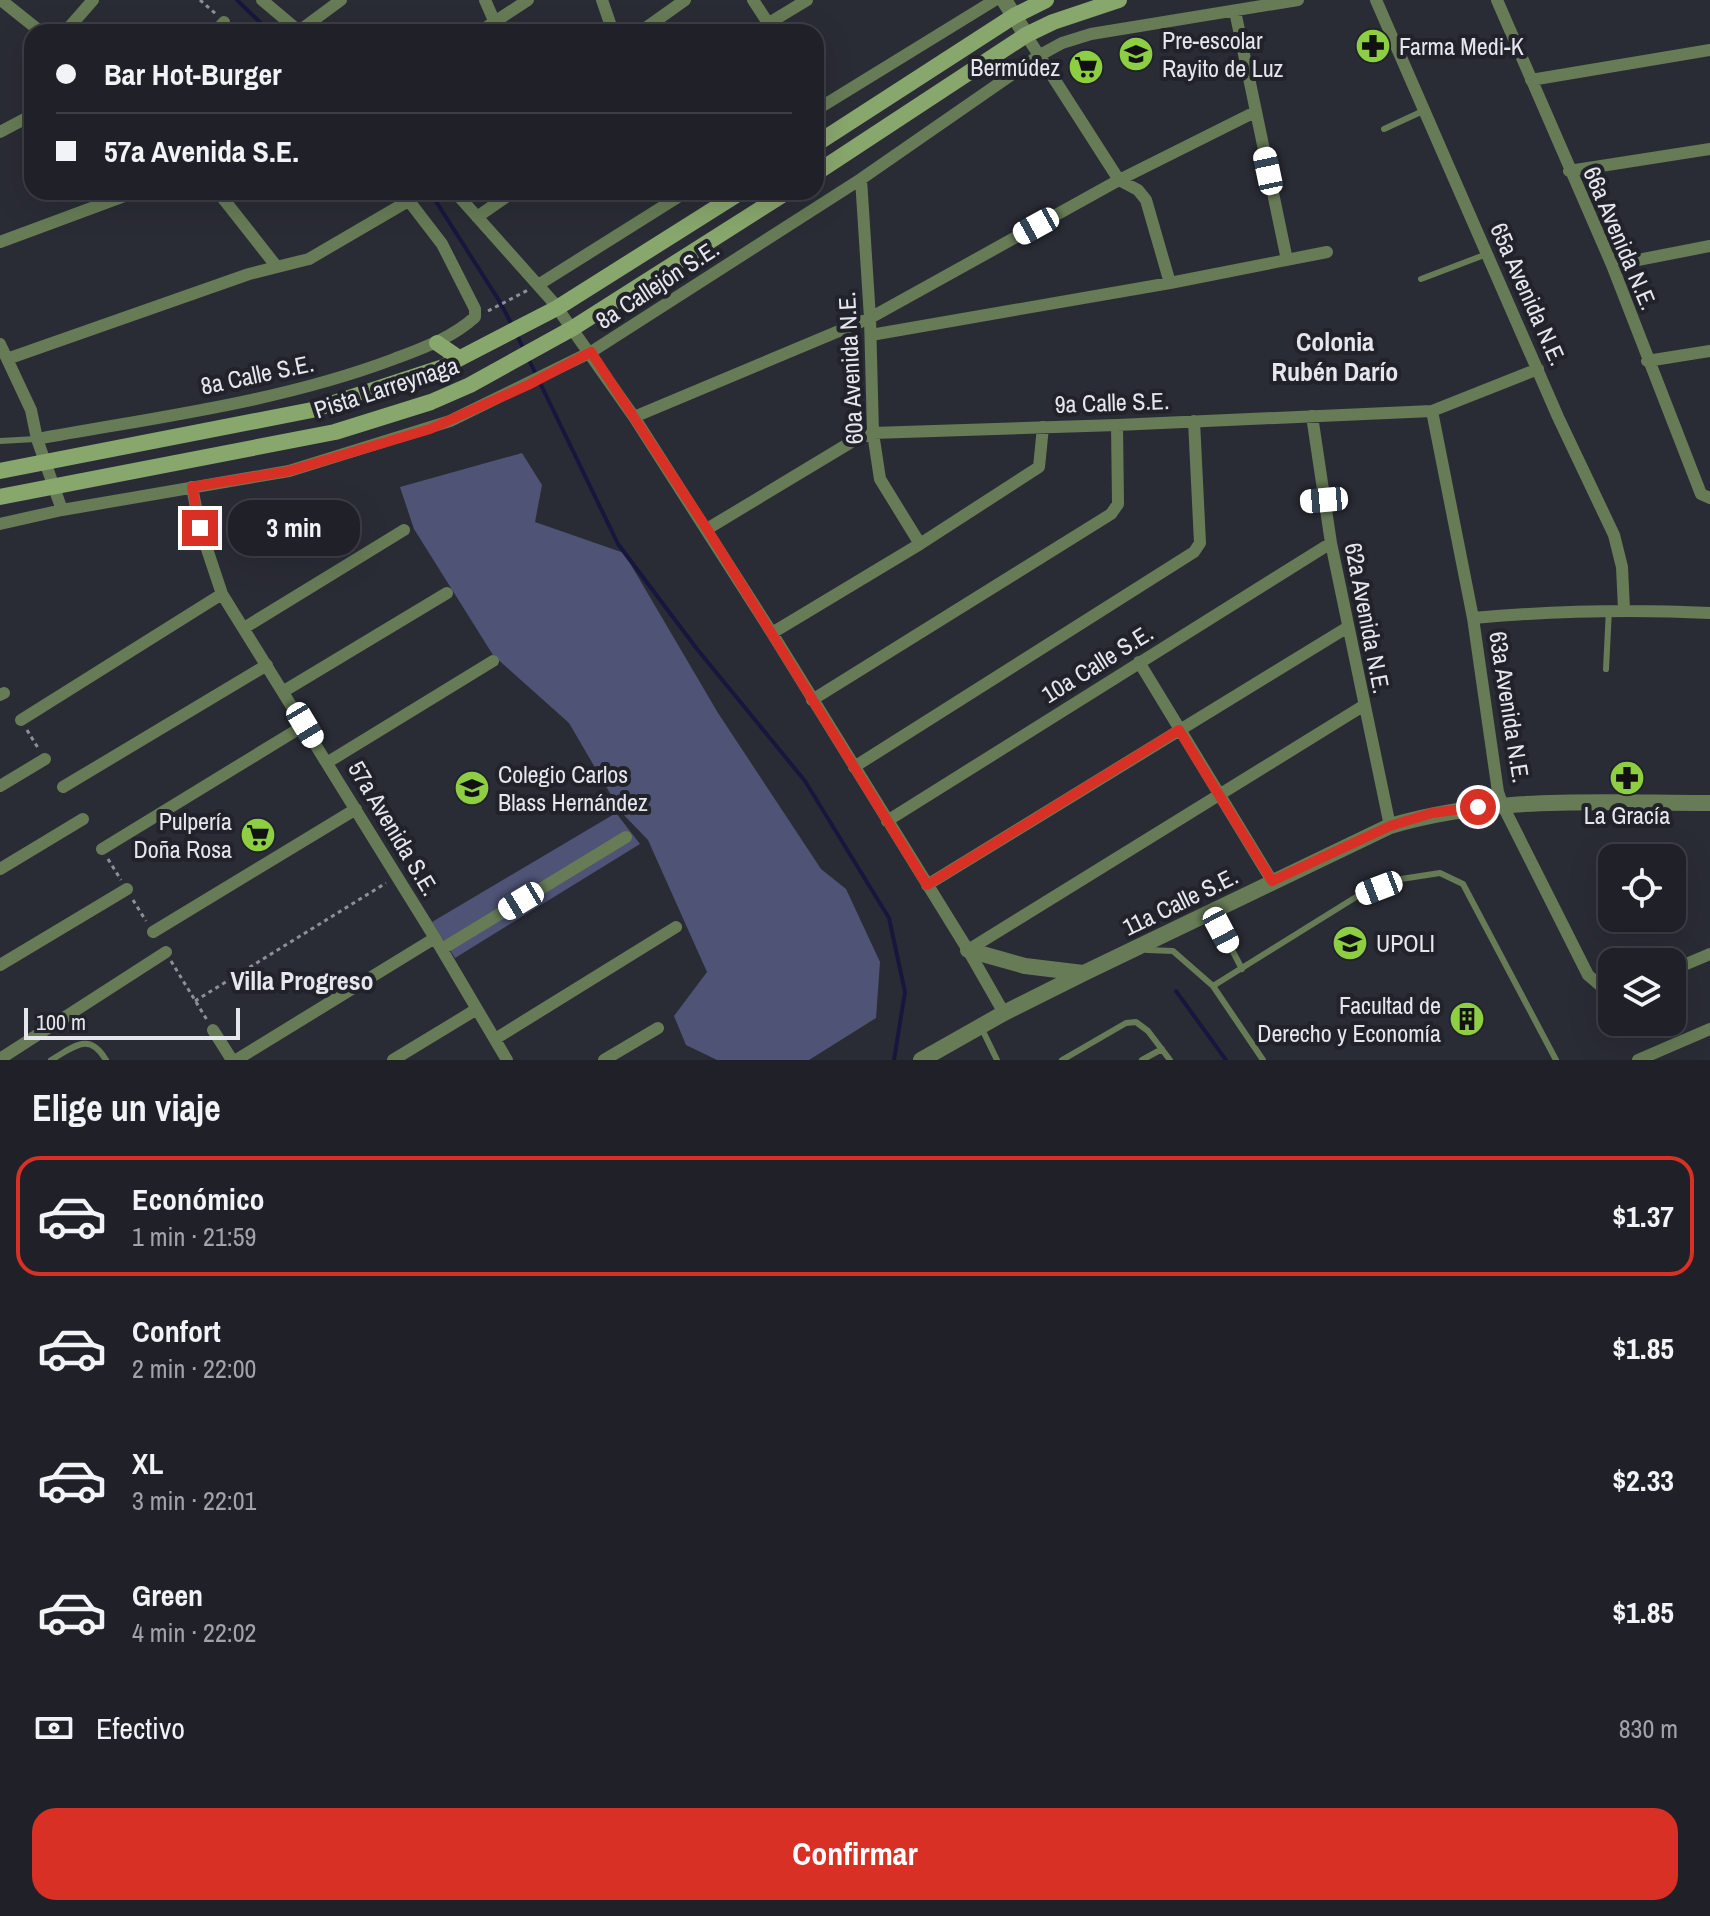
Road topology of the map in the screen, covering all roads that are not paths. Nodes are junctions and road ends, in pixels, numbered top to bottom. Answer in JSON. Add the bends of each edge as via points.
{"nodes":[{"id":1,"x":1,"y":0,"type":"edge"},
{"id":2,"x":93,"y":0,"type":"edge"},
{"id":3,"x":262,"y":0,"type":"edge"},
{"id":4,"x":341,"y":0,"type":"edge"},
{"id":5,"x":485,"y":0,"type":"edge"},
{"id":6,"x":528,"y":0,"type":"edge"},
{"id":7,"x":602,"y":0,"type":"edge"},
{"id":8,"x":685,"y":0,"type":"edge"},
{"id":9,"x":753,"y":0,"type":"edge"},
{"id":10,"x":807,"y":0,"type":"edge"},
{"id":11,"x":995,"y":0,"type":"edge"},
{"id":12,"x":1004,"y":0,"type":"edge"},
{"id":13,"x":1046,"y":0,"type":"edge"},
{"id":14,"x":1119,"y":0,"type":"edge"},
{"id":15,"x":1298,"y":0,"type":"edge"},
{"id":16,"x":1376,"y":0,"type":"edge"},
{"id":17,"x":1497,"y":0,"type":"edge"},
{"id":18,"x":12,"y":9,"type":"junction"},
{"id":19,"x":1235,"y":11,"type":"junction"},
{"id":20,"x":0,"y":16,"type":"edge"},
{"id":21,"x":1014,"y":16,"type":"junction"},
{"id":22,"x":768,"y":23,"type":"joint"},
{"id":23,"x":31,"y":24,"type":"edge"},
{"id":24,"x":72,"y":24,"type":"edge"},
{"id":25,"x":290,"y":24,"type":"edge"},
{"id":26,"x":310,"y":24,"type":"edge"},
{"id":27,"x":496,"y":24,"type":"edge"},
{"id":28,"x":500,"y":24,"type":"edge"},
{"id":29,"x":610,"y":24,"type":"edge"},
{"id":30,"x":651,"y":24,"type":"edge"},
{"id":31,"x":1026,"y":35,"type":"junction"},
{"id":32,"x":1710,"y":50,"type":"edge"},
{"id":33,"x":1040,"y":55,"type":"junction"},
{"id":34,"x":1531,"y":80,"type":"junction"},
{"id":35,"x":824,"y":105,"type":"edge"},
{"id":36,"x":1423,"y":111,"type":"junction"},
{"id":37,"x":1255,"y":112,"type":"junction"},
{"id":38,"x":24,"y":119,"type":"edge"},
{"id":39,"x":1384,"y":129,"type":"dead end"},
{"id":40,"x":0,"y":132,"type":"edge"},
{"id":41,"x":824,"y":139,"type":"edge"},
{"id":42,"x":1710,"y":149,"type":"edge"},
{"id":43,"x":824,"y":168,"type":"edge"},
{"id":44,"x":1569,"y":171,"type":"junction"},
{"id":45,"x":861,"y":179,"type":"junction"},
{"id":46,"x":1119,"y":180,"type":"junction"},
{"id":47,"x":113,"y":200,"type":"edge"},
{"id":48,"x":224,"y":200,"type":"edge"},
{"id":49,"x":400,"y":200,"type":"edge"},
{"id":50,"x":409,"y":200,"type":"edge"},
{"id":51,"x":462,"y":200,"type":"edge"},
{"id":52,"x":501,"y":200,"type":"edge"},
{"id":53,"x":672,"y":200,"type":"edge"},
{"id":54,"x":728,"y":200,"type":"edge"},
{"id":55,"x":774,"y":200,"type":"edge"},
{"id":56,"x":477,"y":217,"type":"junction"},
{"id":57,"x":0,"y":242,"type":"edge"},
{"id":58,"x":1710,"y":246,"type":"edge"},
{"id":59,"x":1327,"y":252,"type":"dead end"},
{"id":60,"x":1487,"y":254,"type":"junction"},
{"id":61,"x":1287,"y":260,"type":"junction"},
{"id":62,"x":1612,"y":265,"type":"junction"},
{"id":63,"x":277,"y":267,"type":"junction"},
{"id":64,"x":1421,"y":279,"type":"dead end"},
{"id":65,"x":1170,"y":283,"type":"junction"},
{"id":66,"x":538,"y":285,"type":"junction"},
{"id":67,"x":557,"y":308,"type":"junction"},
{"id":68,"x":870,"y":318,"type":"junction"},
{"id":69,"x":573,"y":328,"type":"junction"},
{"id":70,"x":871,"y":335,"type":"junction"},
{"id":71,"x":437,"y":343,"type":"junction"},
{"id":72,"x":0,"y":344,"type":"edge"},
{"id":73,"x":1710,"y":351,"type":"edge"},
{"id":74,"x":591,"y":352,"type":"junction"},
{"id":75,"x":459,"y":358,"type":"junction"},
{"id":76,"x":7,"y":359,"type":"junction"},
{"id":77,"x":1647,"y":361,"type":"junction"},
{"id":78,"x":1538,"y":369,"type":"junction"},
{"id":79,"x":1432,"y":411,"type":"junction"},
{"id":80,"x":1312,"y":416,"type":"junction"},
{"id":81,"x":634,"y":417,"type":"junction"},
{"id":82,"x":1194,"y":421,"type":"junction"},
{"id":83,"x":1117,"y":425,"type":"junction"},
{"id":84,"x":1043,"y":427,"type":"junction"},
{"id":85,"x":873,"y":433,"type":"junction"},
{"id":86,"x":37,"y":439,"type":"junction"},
{"id":87,"x":0,"y":441,"type":"edge"},
{"id":88,"x":45,"y":462,"type":"junction"},
{"id":89,"x":0,"y":471,"type":"edge"},
{"id":90,"x":54,"y":487,"type":"junction"},
{"id":91,"x":192,"y":487,"type":"junction"},
{"id":92,"x":1706,"y":496,"type":"edge"},
{"id":93,"x":0,"y":497,"type":"edge"},
{"id":94,"x":1324,"y":500,"type":"junction"},
{"id":95,"x":1305,"y":502,"type":"dead end"},
{"id":96,"x":62,"y":510,"type":"junction"},
{"id":97,"x":0,"y":524,"type":"edge"},
{"id":98,"x":707,"y":529,"type":"junction"},
{"id":99,"x":404,"y":530,"type":"dead end"},
{"id":100,"x":1331,"y":543,"type":"junction"},
{"id":101,"x":920,"y":544,"type":"junction"},
{"id":102,"x":447,"y":593,"type":"dead end"},
{"id":103,"x":222,"y":594,"type":"junction"},
{"id":104,"x":1609,"y":609,"type":"junction"},
{"id":105,"x":1624,"y":609,"type":"junction"},
{"id":106,"x":1710,"y":613,"type":"edge"},
{"id":107,"x":1473,"y":618,"type":"junction"},
{"id":108,"x":1348,"y":627,"type":"junction"},
{"id":109,"x":244,"y":628,"type":"junction"},
{"id":110,"x":772,"y":633,"type":"junction"},
{"id":111,"x":493,"y":661,"type":"dead end"},
{"id":112,"x":1139,"y":662,"type":"junction"},
{"id":113,"x":267,"y":665,"type":"junction"},
{"id":114,"x":1606,"y":669,"type":"dead end"},
{"id":115,"x":284,"y":691,"type":"junction"},
{"id":116,"x":812,"y":700,"type":"junction"},
{"id":117,"x":1363,"y":706,"type":"junction"},
{"id":118,"x":21,"y":720,"type":"dead end"},
{"id":119,"x":305,"y":725,"type":"junction"},
{"id":120,"x":1179,"y":730,"type":"junction"},
{"id":121,"x":45,"y":759,"type":"dead end"},
{"id":122,"x":328,"y":762,"type":"junction"},
{"id":123,"x":854,"y":767,"type":"junction"},
{"id":124,"x":0,"y":786,"type":"edge"},
{"id":125,"x":63,"y":787,"type":"dead end"},
{"id":126,"x":1220,"y":794,"type":"junction"},
{"id":127,"x":1710,"y":803,"type":"edge"},
{"id":128,"x":1502,"y":804,"type":"junction"},
{"id":129,"x":356,"y":809,"type":"junction"},
{"id":130,"x":83,"y":819,"type":"dead end"},
{"id":131,"x":887,"y":821,"type":"junction"},
{"id":132,"x":1390,"y":826,"type":"junction"},
{"id":133,"x":626,"y":837,"type":"dead end"},
{"id":134,"x":102,"y":849,"type":"dead end"},
{"id":135,"x":0,"y":869,"type":"edge"},
{"id":136,"x":1272,"y":881,"type":"junction"},
{"id":137,"x":927,"y":885,"type":"junction"},
{"id":138,"x":127,"y":889,"type":"dead end"},
{"id":139,"x":1212,"y":921,"type":"junction"},
{"id":140,"x":676,"y":927,"type":"dead end"},
{"id":141,"x":153,"y":932,"type":"dead end"},
{"id":142,"x":1173,"y":941,"type":"junction"},
{"id":143,"x":438,"y":944,"type":"junction"},
{"id":144,"x":968,"y":950,"type":"junction"},
{"id":145,"x":166,"y":952,"type":"road end"},
{"id":146,"x":1710,"y":954,"type":"edge"},
{"id":147,"x":1686,"y":964,"type":"edge"},
{"id":148,"x":0,"y":965,"type":"edge"},
{"id":149,"x":1242,"y":969,"type":"junction"},
{"id":150,"x":1084,"y":973,"type":"junction"},
{"id":151,"x":1598,"y":982,"type":"edge"},
{"id":152,"x":1213,"y":986,"type":"junction"},
{"id":153,"x":477,"y":1009,"type":"junction"},
{"id":154,"x":1004,"y":1013,"type":"junction"},
{"id":155,"x":980,"y":1026,"type":"junction"},
{"id":156,"x":658,"y":1028,"type":"dead end"},
{"id":157,"x":213,"y":1030,"type":"road end"},
{"id":158,"x":1710,"y":1030,"type":"edge"},
{"id":159,"x":495,"y":1039,"type":"junction"},
{"id":160,"x":1162,"y":1049,"type":"junction"},
{"id":161,"x":0,"y":1059,"type":"edge"},
{"id":162,"x":51,"y":1060,"type":"edge"},
{"id":163,"x":106,"y":1060,"type":"edge"},
{"id":164,"x":234,"y":1060,"type":"edge"},
{"id":165,"x":393,"y":1060,"type":"edge"},
{"id":166,"x":507,"y":1060,"type":"edge"},
{"id":167,"x":604,"y":1060,"type":"edge"},
{"id":168,"x":921,"y":1060,"type":"edge"},
{"id":169,"x":997,"y":1060,"type":"edge"},
{"id":170,"x":1062,"y":1060,"type":"edge"},
{"id":171,"x":1142,"y":1060,"type":"edge"},
{"id":172,"x":1170,"y":1060,"type":"edge"},
{"id":173,"x":1263,"y":1060,"type":"edge"},
{"id":174,"x":1556,"y":1060,"type":"edge"},
{"id":175,"x":1638,"y":1060,"type":"edge"}],
"edges":[{"from":1,"to":18,"type":"street"},
{"from":2,"to":24,"type":"street"},
{"from":3,"to":25,"type":"street"},
{"from":4,"to":26,"type":"street"},
{"from":5,"to":27,"type":"street"},
{"from":6,"to":28,"type":"street"},
{"from":7,"to":29,"type":"street"},
{"from":8,"to":30,"type":"street"},
{"from":9,"to":22,"type":"street"},
{"from":10,"to":22,"type":"street"},
{"from":11,"to":35,"type":"street"},
{"from":12,"to":21,"type":"street"},
{"from":13,"to":21,"type":"main road"},
{"from":14,"to":31,"type":"main road"},
{"from":15,"to":19,"type":"street","name":"8a Callejón S.E."},
{"from":16,"to":36,"type":"street","name":"65a Avenida N.E."},
{"from":17,"to":34,"type":"street","name":"66a Avenida N.E."},
{"from":18,"to":20,"type":"street"},
{"from":18,"to":23,"type":"street"},
{"from":19,"to":33,"type":"street","name":"8a Callejón S.E.","via":[[1091,34]]},
{"from":19,"to":37,"type":"street"},
{"from":21,"to":31,"type":"street"},
{"from":21,"to":41,"type":"main road"},
{"from":31,"to":33,"type":"street"},
{"from":31,"to":43,"type":"main road"},
{"from":32,"to":34,"type":"street"},
{"from":33,"to":45,"type":"street","name":"8a Callejón S.E."},
{"from":33,"to":46,"type":"street"},
{"from":34,"to":44,"type":"street","name":"66a Avenida N.E."},
{"from":36,"to":39,"type":"lane"},
{"from":36,"to":60,"type":"street","name":"65a Avenida N.E."},
{"from":37,"to":46,"type":"street"},
{"from":37,"to":61,"type":"street"},
{"from":38,"to":40,"type":"street"},
{"from":42,"to":44,"type":"street"},
{"from":44,"to":62,"type":"street","name":"66a Avenida N.E."},
{"from":45,"to":68,"type":"street","name":"60a Avenida N.E."},
{"from":45,"to":74,"type":"street","name":"8a Callejón S.E."},
{"from":46,"to":65,"type":"street","via":[[1146,200]]},
{"from":46,"to":68,"type":"street"},
{"from":47,"to":57,"type":"street"},
{"from":48,"to":63,"type":"street"},
{"from":49,"to":63,"type":"street","via":[[309,259]]},
{"from":50,"to":71,"type":"street","name":"8a Calle S.E.","via":[[442,244],[475,309],[475,317]]},
{"from":51,"to":56,"type":"street"},
{"from":52,"to":56,"type":"street"},
{"from":53,"to":66,"type":"street"},
{"from":54,"to":67,"type":"main road","name":"Pista Larreynaga"},
{"from":55,"to":69,"type":"main road","name":"Pista Larreynaga"},
{"from":56,"to":66,"type":"street"},
{"from":58,"to":62,"type":"street"},
{"from":59,"to":61,"type":"street"},
{"from":60,"to":64,"type":"lane"},
{"from":60,"to":78,"type":"street","name":"65a Avenida N.E."},
{"from":61,"to":65,"type":"street"},
{"from":62,"to":77,"type":"street","name":"66a Avenida N.E."},
{"from":63,"to":76,"type":"street"},
{"from":65,"to":70,"type":"street"},
{"from":66,"to":67,"type":"street"},
{"from":67,"to":69,"type":"street"},
{"from":67,"to":75,"type":"main road","name":"Pista Larreynaga"},
{"from":68,"to":70,"type":"street","name":"60a Avenida N.E."},
{"from":68,"to":81,"type":"street"},
{"from":69,"to":74,"type":"street"},
{"from":69,"to":90,"type":"main road","name":"Pista Larreynaga","via":[[470,385],[335,432]]},
{"from":70,"to":85,"type":"street","name":"60a Avenida N.E."},
{"from":71,"to":75,"type":"main road"},
{"from":71,"to":86,"type":"street","name":"8a Calle S.E.","via":[[292,391]]},
{"from":72,"to":76,"type":"street"},
{"from":73,"to":77,"type":"street"},
{"from":74,"to":81,"type":"street"},
{"from":74,"to":91,"type":"street","name":"8a Callejón S.E.","via":[[430,429],[289,471]]},
{"from":75,"to":88,"type":"main road","name":"Pista Larreynaga","via":[[312,410]]},
{"from":76,"to":86,"type":"street","via":[[31,410]]},
{"from":77,"to":92,"type":"street","name":"66a Avenida N.E."},
{"from":78,"to":79,"type":"street","name":"9a Calle S.E."},
{"from":78,"to":105,"type":"street","name":"65a Avenida N.E.","via":[[1614,535]]},
{"from":79,"to":80,"type":"street","name":"9a Calle S.E."},
{"from":79,"to":107,"type":"street","name":"63a Avenida N.E."},
{"from":80,"to":82,"type":"street","name":"9a Calle S.E."},
{"from":80,"to":94,"type":"street","name":"62a Avenida N.E."},
{"from":81,"to":98,"type":"street"},
{"from":82,"to":83,"type":"street","name":"9a Calle S.E."},
{"from":82,"to":123,"type":"street","via":[[1200,543],[1191,554]]},
{"from":83,"to":84,"type":"street","name":"9a Calle S.E."},
{"from":83,"to":116,"type":"street","via":[[1118,504],[1111,514]]},
{"from":84,"to":85,"type":"street","name":"9a Calle S.E."},
{"from":84,"to":101,"type":"street","via":[[1039,467]]},
{"from":85,"to":98,"type":"street","name":"9a Calle S.E."},
{"from":85,"to":101,"type":"street","name":"60a Avenida N.E.","via":[[880,479]]},
{"from":86,"to":87,"type":"lane"},
{"from":86,"to":88,"type":"street"},
{"from":88,"to":89,"type":"main road","name":"Pista Larreynaga"},
{"from":88,"to":90,"type":"street"},
{"from":90,"to":93,"type":"main road","name":"Pista Larreynaga"},
{"from":90,"to":96,"type":"street"},
{"from":91,"to":96,"type":"street","name":"8a Callejón S.E."},
{"from":91,"to":103,"type":"street","name":"57a Avenida S.E."},
{"from":94,"to":95,"type":"lane"},
{"from":94,"to":100,"type":"street","name":"62a Avenida N.E."},
{"from":96,"to":97,"type":"street","name":"8a Callejón S.E."},
{"from":98,"to":110,"type":"street"},
{"from":99,"to":109,"type":"street"},
{"from":100,"to":108,"type":"street","name":"62a Avenida N.E."},
{"from":100,"to":112,"type":"street","name":"10a Calle S.E."},
{"from":101,"to":110,"type":"street"},
{"from":102,"to":115,"type":"street"},
{"from":103,"to":109,"type":"street","name":"57a Avenida S.E."},
{"from":103,"to":118,"type":"street"},
{"from":104,"to":105,"type":"street"},
{"from":104,"to":107,"type":"street"},
{"from":104,"to":114,"type":"lane"},
{"from":105,"to":106,"type":"street"},
{"from":107,"to":128,"type":"street","name":"63a Avenida N.E."},
{"from":108,"to":117,"type":"street","name":"62a Avenida N.E."},
{"from":108,"to":120,"type":"street"},
{"from":109,"to":113,"type":"street","name":"57a Avenida S.E."},
{"from":110,"to":116,"type":"street"},
{"from":111,"to":122,"type":"street"},
{"from":112,"to":120,"type":"street"},
{"from":112,"to":131,"type":"street","name":"10a Calle S.E."},
{"from":113,"to":115,"type":"street","name":"57a Avenida S.E."},
{"from":113,"to":125,"type":"street"},
{"from":115,"to":119,"type":"street","name":"57a Avenida S.E."},
{"from":116,"to":123,"type":"street"},
{"from":117,"to":126,"type":"street"},
{"from":117,"to":132,"type":"street","name":"62a Avenida N.E."},
{"from":119,"to":122,"type":"street","name":"57a Avenida S.E."},
{"from":119,"to":134,"type":"street"},
{"from":120,"to":126,"type":"street"},
{"from":120,"to":137,"type":"street"},
{"from":121,"to":124,"type":"street"},
{"from":122,"to":129,"type":"street","name":"57a Avenida S.E."},
{"from":123,"to":131,"type":"street"},
{"from":126,"to":136,"type":"street"},
{"from":126,"to":144,"type":"street"},
{"from":127,"to":128,"type":"street","name":"11a Calle S.E."},
{"from":128,"to":132,"type":"street","name":"11a Calle S.E.","via":[[1432,813]]},
{"from":128,"to":151,"type":"street","name":"63a Avenida N.E.","via":[[1588,975]]},
{"from":129,"to":141,"type":"street"},
{"from":129,"to":143,"type":"street","name":"57a Avenida S.E."},
{"from":130,"to":135,"type":"street"},
{"from":131,"to":137,"type":"street"},
{"from":132,"to":136,"type":"street","name":"11a Calle S.E."},
{"from":133,"to":143,"type":"street"},
{"from":136,"to":139,"type":"street","name":"11a Calle S.E.","via":[[1222,908]]},
{"from":137,"to":144,"type":"street"},
{"from":138,"to":148,"type":"street"},
{"from":139,"to":142,"type":"street","name":"11a Calle S.E."},
{"from":139,"to":149,"type":"lane"},
{"from":140,"to":159,"type":"street"},
{"from":142,"to":150,"type":"street","name":"11a Calle S.E."},
{"from":142,"to":152,"type":"lane"},
{"from":143,"to":153,"type":"street","name":"57a Avenida S.E."},
{"from":143,"to":164,"type":"street"},
{"from":144,"to":150,"type":"street","via":[[1025,966]]},
{"from":144,"to":154,"type":"street"},
{"from":145,"to":161,"type":"street"},
{"from":146,"to":147,"type":"street"},
{"from":149,"to":152,"type":"lane"},
{"from":149,"to":174,"type":"lane","via":[[1356,897],[1401,879],[1440,873],[1463,884]]},
{"from":150,"to":154,"type":"street","name":"11a Calle S.E."},
{"from":152,"to":173,"type":"lane"},
{"from":153,"to":159,"type":"street","name":"57a Avenida S.E."},
{"from":153,"to":165,"type":"street"},
{"from":154,"to":155,"type":"street","name":"11a Calle S.E."},
{"from":155,"to":168,"type":"street","name":"11a Calle S.E."},
{"from":155,"to":169,"type":"lane"},
{"from":156,"to":167,"type":"street"},
{"from":157,"to":164,"type":"street"},
{"from":158,"to":175,"type":"street"},
{"from":159,"to":166,"type":"street","name":"57a Avenida S.E."},
{"from":160,"to":170,"type":"lane","via":[[1136,1022],[1126,1023]]},
{"from":160,"to":171,"type":"lane"},
{"from":160,"to":172,"type":"lane"},
{"from":162,"to":163,"type":"lane","via":[[91,1043]]}]}
